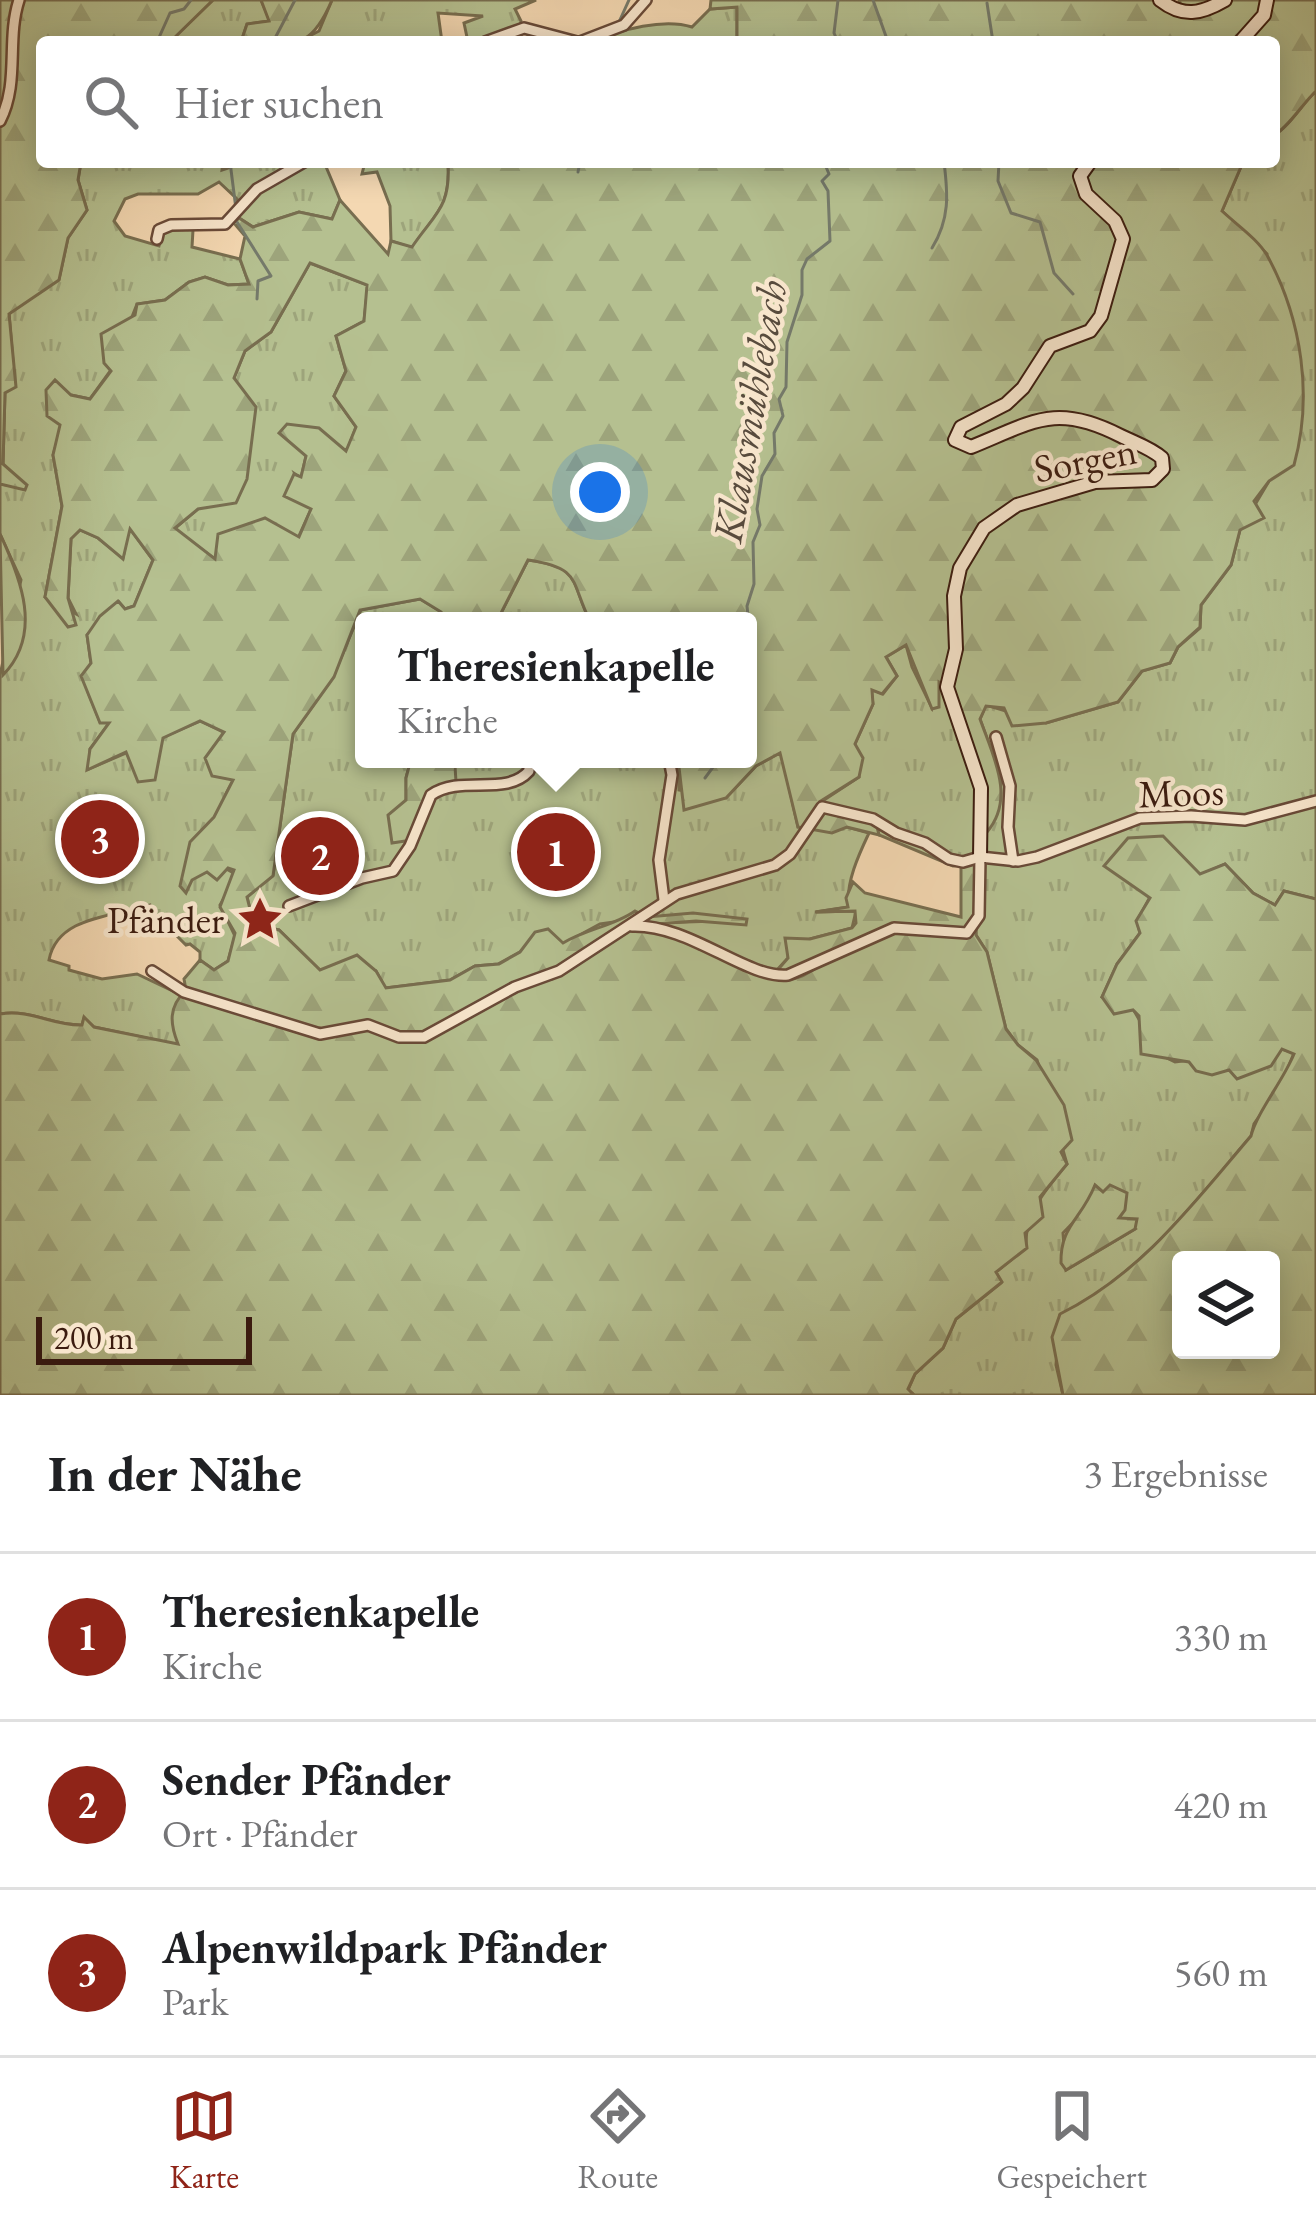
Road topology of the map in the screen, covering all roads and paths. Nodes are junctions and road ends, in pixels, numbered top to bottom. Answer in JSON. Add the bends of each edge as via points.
{"nodes":[{"id":1,"x":19,"y":0,"type":"edge"},
{"id":2,"x":646,"y":0,"type":"edge"},
{"id":3,"x":1160,"y":0,"type":"edge"},
{"id":4,"x":1225,"y":0,"type":"edge"},
{"id":5,"x":1267,"y":0,"type":"edge"},
{"id":6,"x":502,"y":36,"type":"edge"},
{"id":7,"x":555,"y":36,"type":"edge"},
{"id":8,"x":594,"y":36,"type":"edge"},
{"id":9,"x":1245,"y":36,"type":"edge"},
{"id":10,"x":0,"y":121,"type":"edge"},
{"id":11,"x":294,"y":168,"type":"edge"},
{"id":12,"x":1086,"y":168,"type":"edge"},
{"id":13,"x":157,"y":239,"type":"dead end"},
{"id":14,"x":996,"y":737,"type":"dead end"},
{"id":15,"x":529,"y":768,"type":"edge"},
{"id":16,"x":671,"y":768,"type":"edge"},
{"id":17,"x":1316,"y":801,"type":"edge"},
{"id":18,"x":980,"y":857,"type":"junction"},
{"id":19,"x":1012,"y":860,"type":"junction"},
{"id":20,"x":664,"y":900,"type":"junction"},
{"id":21,"x":289,"y":906,"type":"dead end"},
{"id":22,"x":632,"y":926,"type":"junction"},
{"id":23,"x":152,"y":971,"type":"dead end"}],
"edges":[{"from":1,"to":10,"type":"street"},
{"from":2,"to":8,"type":"street","via":[[624,25]]},
{"from":3,"to":4,"type":"street","via":[[1184,13]]},
{"from":5,"to":9,"type":"street"},
{"from":6,"to":7,"type":"street","via":[[524,28]]},
{"from":11,"to":13,"type":"street","via":[[257,189],[225,224],[171,225]]},
{"from":12,"to":18,"type":"street","name":"Sorgen","via":[[1082,187],[1123,239],[1101,316],[1090,331],[1050,346],[1016,395],[961,427],[955,440],[971,447],[1031,420],[1066,416],[1153,450],[1163,469],[1152,480],[1095,482],[999,514],[961,568],[947,687],[981,788]]},
{"from":14,"to":19,"type":"street","via":[[1010,786]]},
{"from":15,"to":21,"type":"street","via":[[517,782],[457,784],[431,795],[393,872]]},
{"from":16,"to":20,"type":"street","via":[[658,860]]},
{"from":17,"to":19,"type":"street","name":"Moos","via":[[1245,820],[1140,818]]},
{"from":18,"to":19,"type":"street","name":"Moos"},
{"from":18,"to":20,"type":"street","via":[[954,861],[829,806],[818,809],[775,865]]},
{"from":18,"to":22,"type":"street","via":[[980,916],[968,933],[894,928],[788,975],[769,975],[692,938]]},
{"from":20,"to":22,"type":"street"},
{"from":22,"to":23,"type":"street","via":[[424,1037],[368,1025],[320,1034],[184,992]]}]}
